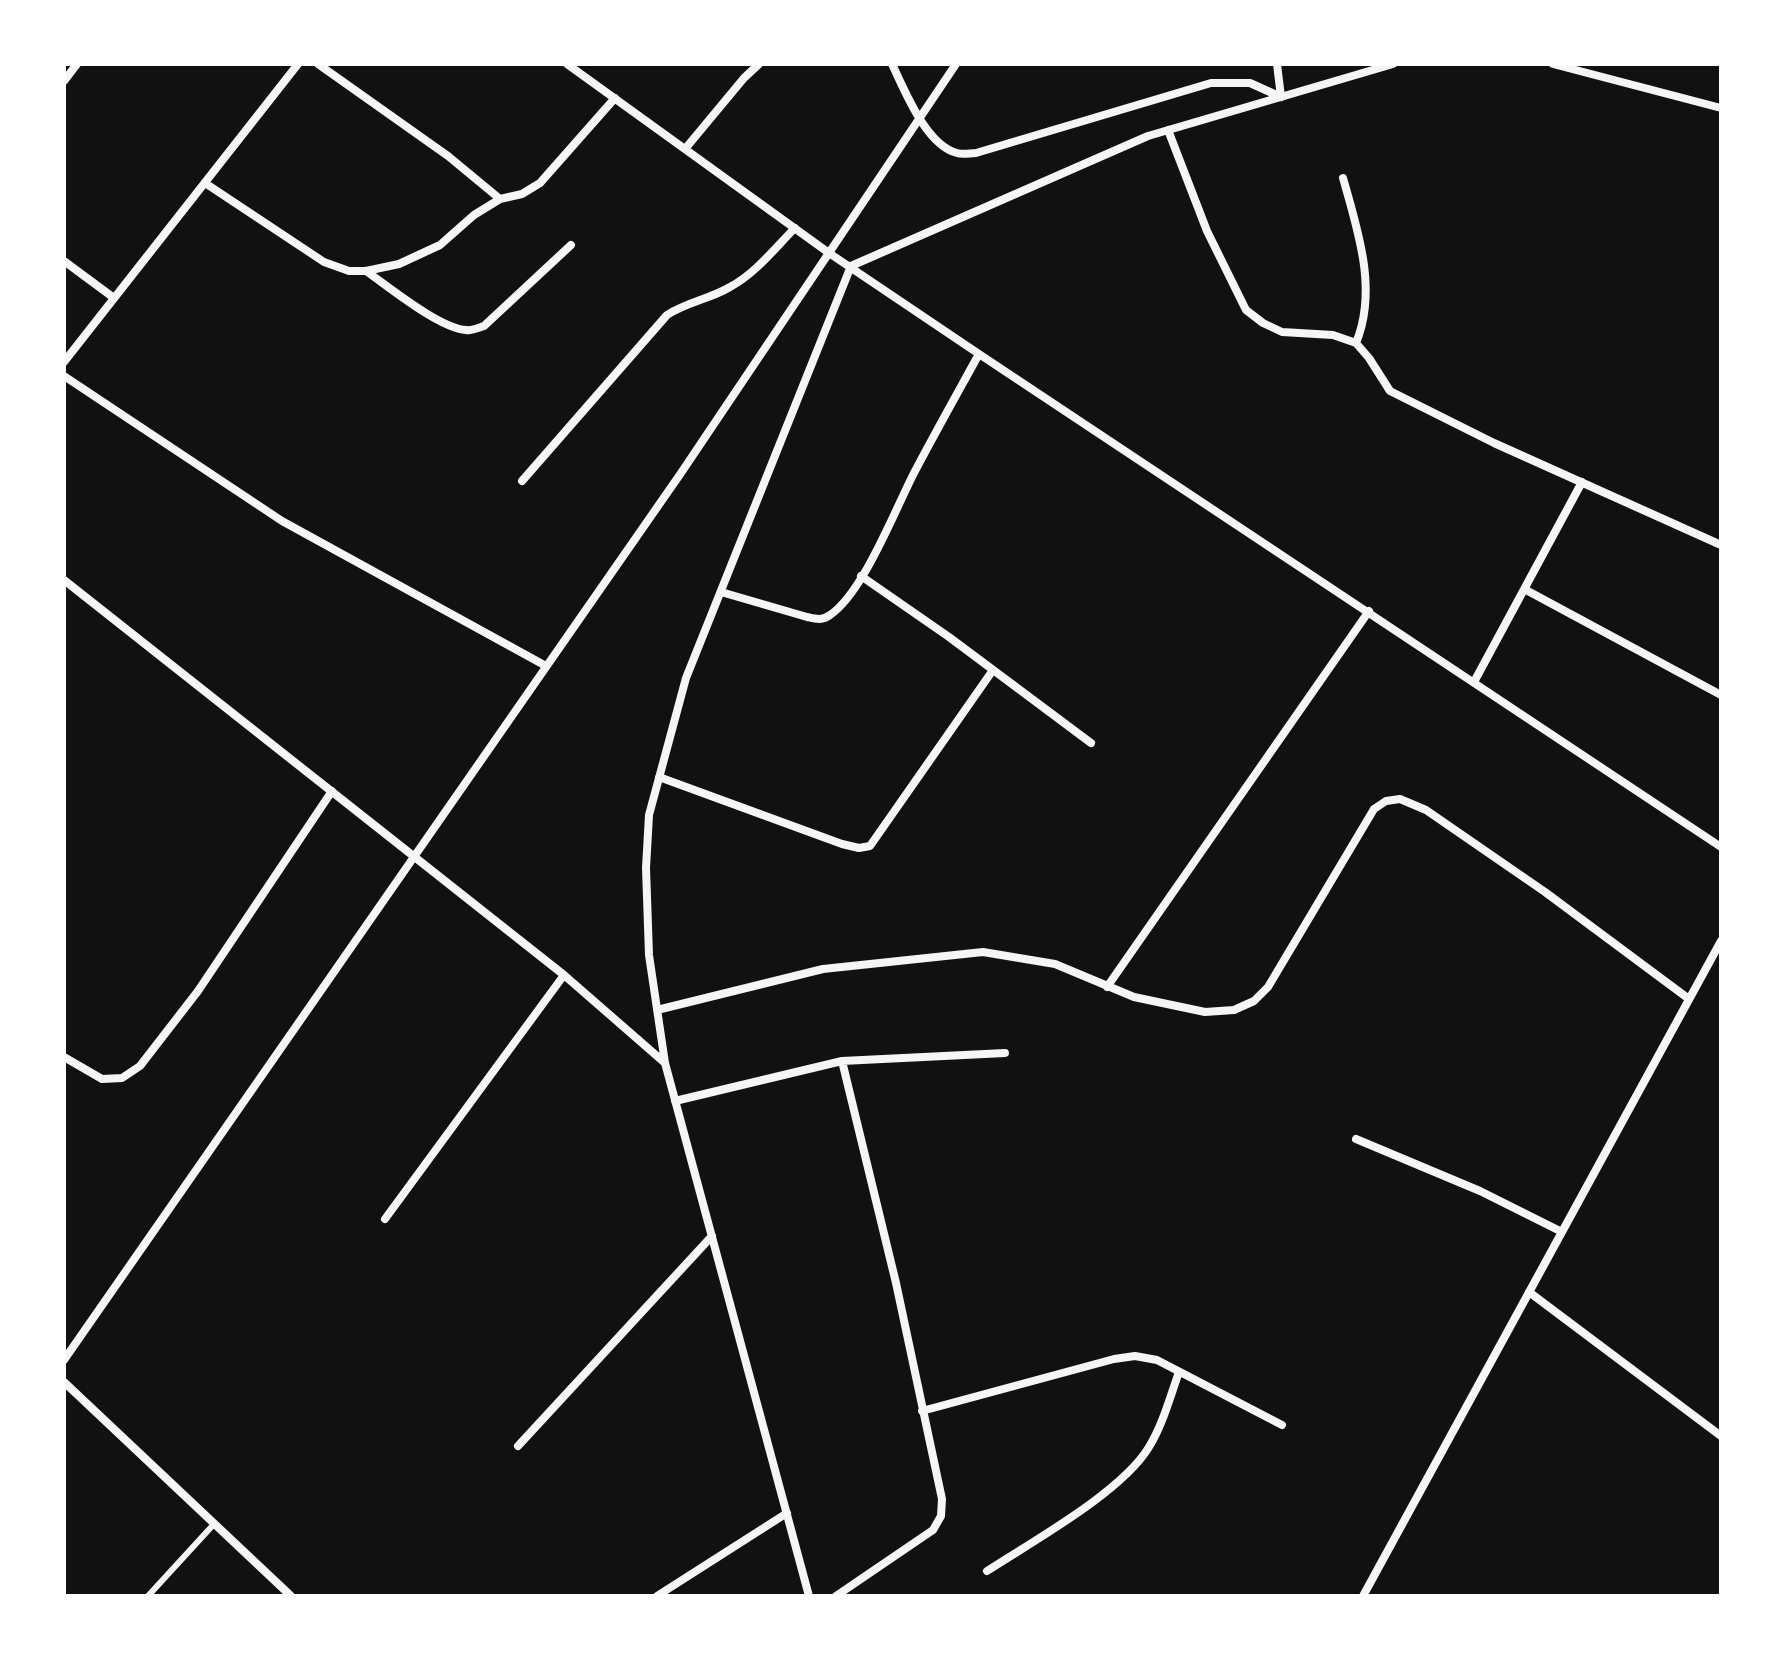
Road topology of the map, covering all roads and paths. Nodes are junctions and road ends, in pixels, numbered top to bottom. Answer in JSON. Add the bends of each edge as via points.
{"nodes":[{"id":1,"x":77,"y":64,"type":"edge"},
{"id":2,"x":298,"y":64,"type":"edge"},
{"id":3,"x":318,"y":64,"type":"edge"},
{"id":4,"x":567,"y":64,"type":"edge"},
{"id":5,"x":759,"y":64,"type":"edge"},
{"id":6,"x":892,"y":64,"type":"edge"},
{"id":7,"x":956,"y":64,"type":"edge"},
{"id":8,"x":1277,"y":64,"type":"edge"},
{"id":9,"x":1393,"y":64,"type":"edge"},
{"id":10,"x":1553,"y":64,"type":"edge"},
{"id":11,"x":64,"y":81,"type":"edge"},
{"id":12,"x":1281,"y":97,"type":"junction"},
{"id":13,"x":615,"y":98,"type":"junction"},
{"id":14,"x":1721,"y":108,"type":"edge"},
{"id":15,"x":919,"y":119,"type":"junction"},
{"id":16,"x":1168,"y":130,"type":"junction"},
{"id":17,"x":685,"y":149,"type":"junction"},
{"id":18,"x":1343,"y":178,"type":"dead end"},
{"id":19,"x":205,"y":183,"type":"junction"},
{"id":20,"x":500,"y":199,"type":"junction"},
{"id":21,"x":795,"y":228,"type":"junction"},
{"id":22,"x":571,"y":245,"type":"dead end"},
{"id":23,"x":829,"y":253,"type":"junction"},
{"id":24,"x":64,"y":261,"type":"edge"},
{"id":25,"x":851,"y":266,"type":"junction"},
{"id":26,"x":366,"y":271,"type":"junction"},
{"id":27,"x":114,"y":298,"type":"junction"},
{"id":28,"x":1356,"y":343,"type":"junction"},
{"id":29,"x":979,"y":354,"type":"junction"},
{"id":30,"x":64,"y":362,"type":"edge"},
{"id":31,"x":64,"y":376,"type":"edge"},
{"id":32,"x":522,"y":481,"type":"dead end"},
{"id":33,"x":1582,"y":482,"type":"junction"},
{"id":34,"x":1721,"y":545,"type":"edge"},
{"id":35,"x":861,"y":576,"type":"junction"},
{"id":36,"x":64,"y":580,"type":"edge"},
{"id":37,"x":1526,"y":590,"type":"junction"},
{"id":38,"x":721,"y":592,"type":"junction"},
{"id":39,"x":1369,"y":611,"type":"junction"},
{"id":40,"x":546,"y":666,"type":"junction"},
{"id":41,"x":993,"y":670,"type":"junction"},
{"id":42,"x":1474,"y":682,"type":"junction"},
{"id":43,"x":1721,"y":695,"type":"edge"},
{"id":44,"x":1091,"y":743,"type":"dead end"},
{"id":45,"x":659,"y":777,"type":"junction"},
{"id":46,"x":332,"y":791,"type":"junction"},
{"id":47,"x":1721,"y":847,"type":"edge"},
{"id":48,"x":414,"y":856,"type":"junction"},
{"id":49,"x":1721,"y":941,"type":"edge"},
{"id":50,"x":564,"y":975,"type":"junction"},
{"id":51,"x":1107,"y":987,"type":"junction"},
{"id":52,"x":1689,"y":999,"type":"junction"},
{"id":53,"x":657,"y":1010,"type":"junction"},
{"id":54,"x":1005,"y":1053,"type":"dead end"},
{"id":55,"x":64,"y":1057,"type":"edge"},
{"id":56,"x":842,"y":1061,"type":"junction"},
{"id":57,"x":665,"y":1063,"type":"junction"},
{"id":58,"x":675,"y":1101,"type":"junction"},
{"id":59,"x":1356,"y":1139,"type":"dead end"},
{"id":60,"x":385,"y":1219,"type":"dead end"},
{"id":61,"x":1562,"y":1232,"type":"junction"},
{"id":62,"x":712,"y":1236,"type":"junction"},
{"id":63,"x":1529,"y":1292,"type":"junction"},
{"id":64,"x":64,"y":1360,"type":"edge"},
{"id":65,"x":1179,"y":1372,"type":"junction"},
{"id":66,"x":64,"y":1382,"type":"edge"},
{"id":67,"x":922,"y":1411,"type":"junction"},
{"id":68,"x":1282,"y":1425,"type":"dead end"},
{"id":69,"x":1721,"y":1436,"type":"edge"},
{"id":70,"x":518,"y":1446,"type":"dead end"},
{"id":71,"x":787,"y":1513,"type":"junction"},
{"id":72,"x":214,"y":1524,"type":"junction"},
{"id":73,"x":987,"y":1571,"type":"dead end"},
{"id":74,"x":148,"y":1596,"type":"edge"},
{"id":75,"x":291,"y":1596,"type":"edge"},
{"id":76,"x":657,"y":1596,"type":"edge"},
{"id":77,"x":809,"y":1596,"type":"edge"},
{"id":78,"x":836,"y":1596,"type":"edge"},
{"id":79,"x":1363,"y":1596,"type":"edge"}],
"edges":[{"from":1,"to":11,"type":"street"},
{"from":2,"to":19,"type":"street"},
{"from":3,"to":20,"type":"street"},
{"from":4,"to":13,"type":"street"},
{"from":5,"to":17,"type":"street"},
{"from":6,"to":15,"type":"street"},
{"from":7,"to":15,"type":"street"},
{"from":8,"to":12,"type":"street"},
{"from":9,"to":12,"type":"street"},
{"from":10,"to":14,"type":"street"},
{"from":12,"to":15,"type":"street","via":[[1250,83],[1211,83],[976,153],[959,154]]},
{"from":12,"to":16,"type":"street"},
{"from":13,"to":17,"type":"street"},
{"from":13,"to":20,"type":"street","via":[[540,183]]},
{"from":15,"to":23,"type":"street"},
{"from":16,"to":25,"type":"street"},
{"from":16,"to":28,"type":"street","via":[[1207,231],[1246,310],[1282,332],[1333,335]]},
{"from":17,"to":21,"type":"street"},
{"from":18,"to":28,"type":"street","via":[[1363,260],[1365,303]]},
{"from":19,"to":26,"type":"street","via":[[324,262]]},
{"from":19,"to":27,"type":"street"},
{"from":20,"to":26,"type":"street","via":[[440,245],[399,264]]},
{"from":21,"to":23,"type":"street"},
{"from":21,"to":32,"type":"street","via":[[732,287],[667,315]]},
{"from":22,"to":26,"type":"street","via":[[484,326],[468,331],[428,313]]},
{"from":23,"to":25,"type":"street"},
{"from":23,"to":40,"type":"street"},
{"from":24,"to":27,"type":"street"},
{"from":25,"to":29,"type":"street"},
{"from":25,"to":38,"type":"street"},
{"from":27,"to":30,"type":"street"},
{"from":28,"to":33,"type":"street","via":[[1390,391]]},
{"from":29,"to":35,"type":"street"},
{"from":29,"to":39,"type":"street"},
{"from":31,"to":40,"type":"street","via":[[282,521]]},
{"from":33,"to":34,"type":"street"},
{"from":33,"to":37,"type":"street"},
{"from":35,"to":38,"type":"street","via":[[844,601],[821,620]]},
{"from":35,"to":41,"type":"street"},
{"from":36,"to":46,"type":"street"},
{"from":37,"to":42,"type":"street"},
{"from":37,"to":43,"type":"street"},
{"from":38,"to":45,"type":"street","via":[[686,678]]},
{"from":39,"to":42,"type":"street"},
{"from":39,"to":51,"type":"street"},
{"from":40,"to":48,"type":"street"},
{"from":41,"to":44,"type":"street"},
{"from":41,"to":45,"type":"street","via":[[870,846],[842,844]]},
{"from":42,"to":47,"type":"street"},
{"from":45,"to":53,"type":"street","via":[[649,815],[646,868]]},
{"from":46,"to":48,"type":"street"},
{"from":46,"to":55,"type":"street","via":[[198,991],[140,1066],[122,1078],[102,1079]]},
{"from":48,"to":50,"type":"street"},
{"from":48,"to":64,"type":"street"},
{"from":49,"to":52,"type":"street"},
{"from":50,"to":57,"type":"street"},
{"from":50,"to":60,"type":"street"},
{"from":51,"to":52,"type":"street","via":[[1205,1012],[1234,1010],[1254,1001],[1268,987],[1374,809],[1400,799],[1426,810],[1545,892]]},
{"from":51,"to":53,"type":"street","via":[[1055,964],[983,952],[823,969]]},
{"from":52,"to":61,"type":"street"},
{"from":53,"to":57,"type":"street"},
{"from":54,"to":56,"type":"street"},
{"from":56,"to":58,"type":"street"},
{"from":56,"to":67,"type":"street"},
{"from":57,"to":58,"type":"street"},
{"from":58,"to":62,"type":"street"},
{"from":59,"to":61,"type":"street"},
{"from":61,"to":63,"type":"street"},
{"from":62,"to":70,"type":"street"},
{"from":62,"to":71,"type":"street"},
{"from":63,"to":69,"type":"street"},
{"from":63,"to":79,"type":"street"},
{"from":65,"to":67,"type":"street","via":[[1157,1360],[1114,1359]]},
{"from":65,"to":68,"type":"street"},
{"from":65,"to":73,"type":"street","via":[[1149,1448],[1133,1469]]},
{"from":66,"to":72,"type":"street"},
{"from":67,"to":78,"type":"street","via":[[942,1499],[941,1516],[933,1530]]},
{"from":71,"to":76,"type":"street"},
{"from":71,"to":77,"type":"street"},
{"from":72,"to":74,"type":"lane"},
{"from":72,"to":75,"type":"street"}]}
